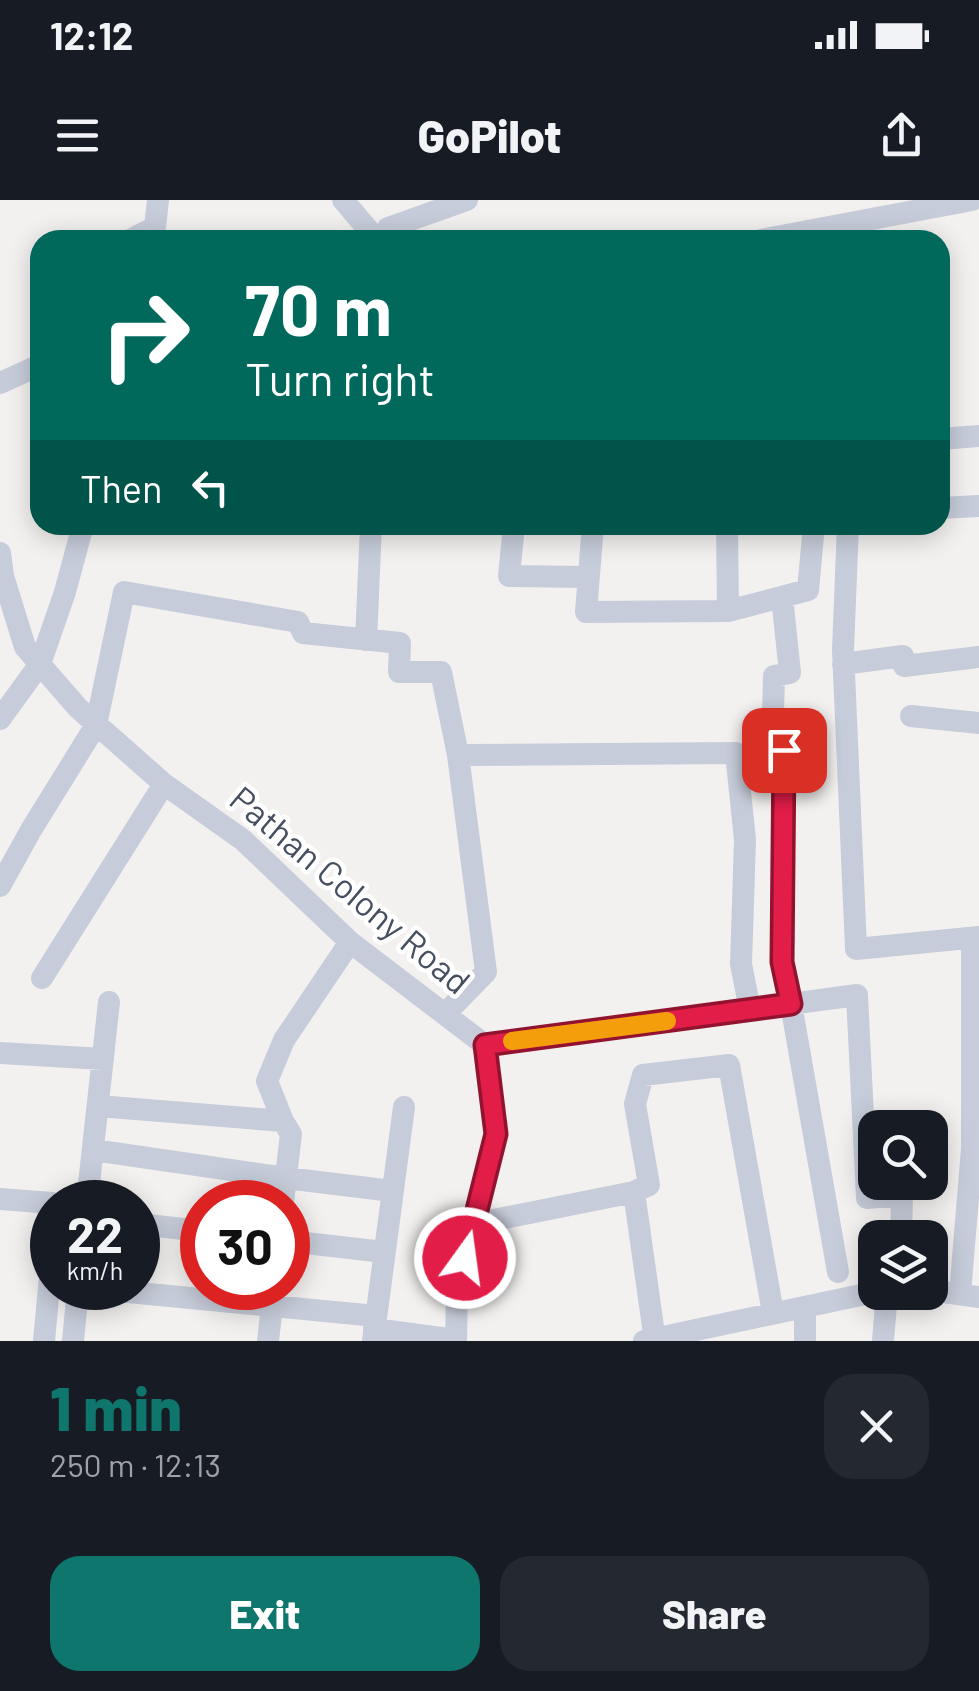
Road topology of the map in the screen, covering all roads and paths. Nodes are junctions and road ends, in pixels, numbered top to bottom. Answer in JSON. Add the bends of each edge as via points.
{"nodes":[{"id":1,"x":158,"y":200,"type":"edge"},
{"id":2,"x":342,"y":200,"type":"edge"},
{"id":3,"x":467,"y":200,"type":"edge"},
{"id":4,"x":972,"y":200,"type":"edge"},
{"id":5,"x":149,"y":230,"type":"edge"},
{"id":6,"x":369,"y":230,"type":"edge"},
{"id":7,"x":388,"y":230,"type":"edge"},
{"id":8,"x":869,"y":230,"type":"edge"},
{"id":9,"x":30,"y":369,"type":"edge"},
{"id":10,"x":0,"y":382,"type":"edge"},
{"id":11,"x":979,"y":436,"type":"edge"},
{"id":12,"x":950,"y":438,"type":"edge"},
{"id":13,"x":979,"y":506,"type":"edge"},
{"id":14,"x":950,"y":507,"type":"edge"},
{"id":15,"x":80,"y":535,"type":"edge"},
{"id":16,"x":371,"y":535,"type":"edge"},
{"id":17,"x":513,"y":535,"type":"edge"},
{"id":18,"x":592,"y":535,"type":"edge"},
{"id":19,"x":727,"y":535,"type":"edge"},
{"id":20,"x":813,"y":535,"type":"edge"},
{"id":21,"x":848,"y":535,"type":"edge"},
{"id":22,"x":0,"y":553,"type":"edge"},
{"id":23,"x":588,"y":577,"type":"junction"},
{"id":24,"x":782,"y":597,"type":"junction"},
{"id":25,"x":728,"y":611,"type":"junction"},
{"id":26,"x":366,"y":640,"type":"junction"},
{"id":27,"x":979,"y":657,"type":"edge"},
{"id":28,"x":40,"y":664,"type":"junction"},
{"id":29,"x":844,"y":664,"type":"junction"},
{"id":30,"x":911,"y":716,"type":"dead end"},
{"id":31,"x":0,"y":719,"type":"edge"},
{"id":32,"x":979,"y":723,"type":"edge"},
{"id":33,"x":96,"y":725,"type":"junction"},
{"id":34,"x":458,"y":755,"type":"junction"},
{"id":35,"x":164,"y":784,"type":"junction"},
{"id":36,"x":0,"y":886,"type":"edge"},
{"id":37,"x":976,"y":937,"type":"edge"},
{"id":38,"x":350,"y":942,"type":"junction"},
{"id":39,"x":42,"y":978,"type":"dead end"},
{"id":40,"x":109,"y":1002,"type":"dead end"},
{"id":41,"x":791,"y":1004,"type":"junction"},
{"id":42,"x":750,"y":1010,"type":"junction"},
{"id":43,"x":445,"y":1014,"type":"junction"},
{"id":44,"x":485,"y":1045,"type":"junction"},
{"id":45,"x":0,"y":1053,"type":"edge"},
{"id":46,"x":103,"y":1060,"type":"junction"},
{"id":47,"x":98,"y":1106,"type":"junction"},
{"id":48,"x":404,"y":1107,"type":"dead end"},
{"id":49,"x":283,"y":1121,"type":"junction"},
{"id":50,"x":93,"y":1150,"type":"junction"},
{"id":51,"x":286,"y":1178,"type":"junction"},
{"id":52,"x":90,"y":1180,"type":"edge"},
{"id":53,"x":392,"y":1191,"type":"junction"},
{"id":54,"x":634,"y":1192,"type":"junction"},
{"id":55,"x":0,"y":1199,"type":"edge"},
{"id":56,"x":30,"y":1201,"type":"edge"},
{"id":57,"x":901,"y":1220,"type":"edge"},
{"id":58,"x":474,"y":1224,"type":"junction"},
{"id":59,"x":310,"y":1243,"type":"edge"},
{"id":60,"x":384,"y":1252,"type":"junction"},
{"id":61,"x":838,"y":1272,"type":"dead end"},
{"id":62,"x":858,"y":1295,"type":"edge"},
{"id":63,"x":970,"y":1296,"type":"edge"},
{"id":64,"x":805,"y":1306,"type":"junction"},
{"id":65,"x":310,"y":1309,"type":"edge"},
{"id":66,"x":47,"y":1310,"type":"edge"},
{"id":67,"x":76,"y":1310,"type":"edge"},
{"id":68,"x":272,"y":1310,"type":"edge"},
{"id":69,"x":886,"y":1310,"type":"edge"},
{"id":70,"x":773,"y":1313,"type":"junction"},
{"id":71,"x":374,"y":1329,"type":"edge"},
{"id":72,"x":651,"y":1340,"type":"edge"},
{"id":73,"x":44,"y":1341,"type":"edge"},
{"id":74,"x":73,"y":1341,"type":"edge"},
{"id":75,"x":268,"y":1341,"type":"edge"},
{"id":76,"x":456,"y":1341,"type":"edge"},
{"id":77,"x":805,"y":1341,"type":"edge"},
{"id":78,"x":883,"y":1341,"type":"edge"}],
"edges":[{"from":1,"to":5,"type":"street"},
{"from":2,"to":6,"type":"street"},
{"from":3,"to":7,"type":"street"},
{"from":4,"to":8,"type":"street"},
{"from":9,"to":10,"type":"street"},
{"from":11,"to":12,"type":"street"},
{"from":13,"to":14,"type":"street"},
{"from":15,"to":28,"type":"street"},
{"from":16,"to":26,"type":"street"},
{"from":17,"to":23,"type":"street","via":[[509,576]]},
{"from":18,"to":23,"type":"street"},
{"from":19,"to":25,"type":"street"},
{"from":20,"to":24,"type":"street","via":[[808,590]]},
{"from":21,"to":29,"type":"street"},
{"from":22,"to":28,"type":"street","name":"Pathan Colony Road","via":[[25,647]]},
{"from":23,"to":25,"type":"street","via":[[586,612]]},
{"from":24,"to":25,"type":"street"},
{"from":24,"to":41,"type":"street","via":[[790,673],[774,676],[772,749],[784,750],[782,962]]},
{"from":26,"to":33,"type":"street","via":[[303,634],[298,622],[124,592]]},
{"from":26,"to":34,"type":"street","via":[[400,643],[399,672],[441,672]]},
{"from":27,"to":29,"type":"street","via":[[904,666],[903,656]]},
{"from":28,"to":31,"type":"street"},
{"from":28,"to":33,"type":"street","name":"Pathan Colony Road"},
{"from":29,"to":37,"type":"street","via":[[856,949]]},
{"from":30,"to":32,"type":"street"},
{"from":33,"to":35,"type":"street","name":"Pathan Colony Road"},
{"from":33,"to":36,"type":"street"},
{"from":34,"to":42,"type":"street","via":[[736,753],[745,840],[741,964]]},
{"from":34,"to":43,"type":"street","via":[[486,972]]},
{"from":35,"to":38,"type":"street","name":"Pathan Colony Road","via":[[243,840]]},
{"from":35,"to":39,"type":"street"},
{"from":37,"to":63,"type":"street"},
{"from":38,"to":43,"type":"street","name":"Pathan Colony Road"},
{"from":38,"to":49,"type":"street","via":[[284,1040],[266,1081]]},
{"from":40,"to":46,"type":"street"},
{"from":41,"to":42,"type":"street"},
{"from":41,"to":57,"type":"street","via":[[857,995],[867,1198],[902,1194]]},
{"from":41,"to":61,"type":"street"},
{"from":42,"to":44,"type":"street"},
{"from":43,"to":44,"type":"street","name":"Pathan Colony Road"},
{"from":44,"to":58,"type":"street","via":[[496,1134]]},
{"from":45,"to":46,"type":"street"},
{"from":46,"to":47,"type":"street"},
{"from":47,"to":49,"type":"street"},
{"from":47,"to":50,"type":"street"},
{"from":48,"to":53,"type":"street"},
{"from":49,"to":51,"type":"street","via":[[291,1134]]},
{"from":50,"to":51,"type":"street"},
{"from":50,"to":52,"type":"street"},
{"from":51,"to":53,"type":"street"},
{"from":53,"to":60,"type":"street"},
{"from":54,"to":58,"type":"street"},
{"from":54,"to":70,"type":"street","via":[[648,1184],[635,1104],[643,1075],[729,1064]]},
{"from":54,"to":72,"type":"street"},
{"from":55,"to":56,"type":"street"},
{"from":58,"to":76,"type":"street","via":[[457,1292]]},
{"from":59,"to":60,"type":"street"},
{"from":60,"to":71,"type":"street"},
{"from":62,"to":64,"type":"street"},
{"from":64,"to":70,"type":"street"},
{"from":64,"to":77,"type":"street"},
{"from":65,"to":71,"type":"street"},
{"from":66,"to":73,"type":"street"},
{"from":67,"to":74,"type":"street"},
{"from":68,"to":75,"type":"street"},
{"from":69,"to":78,"type":"street"},
{"from":70,"to":72,"type":"street"},
{"from":71,"to":76,"type":"street"}]}
